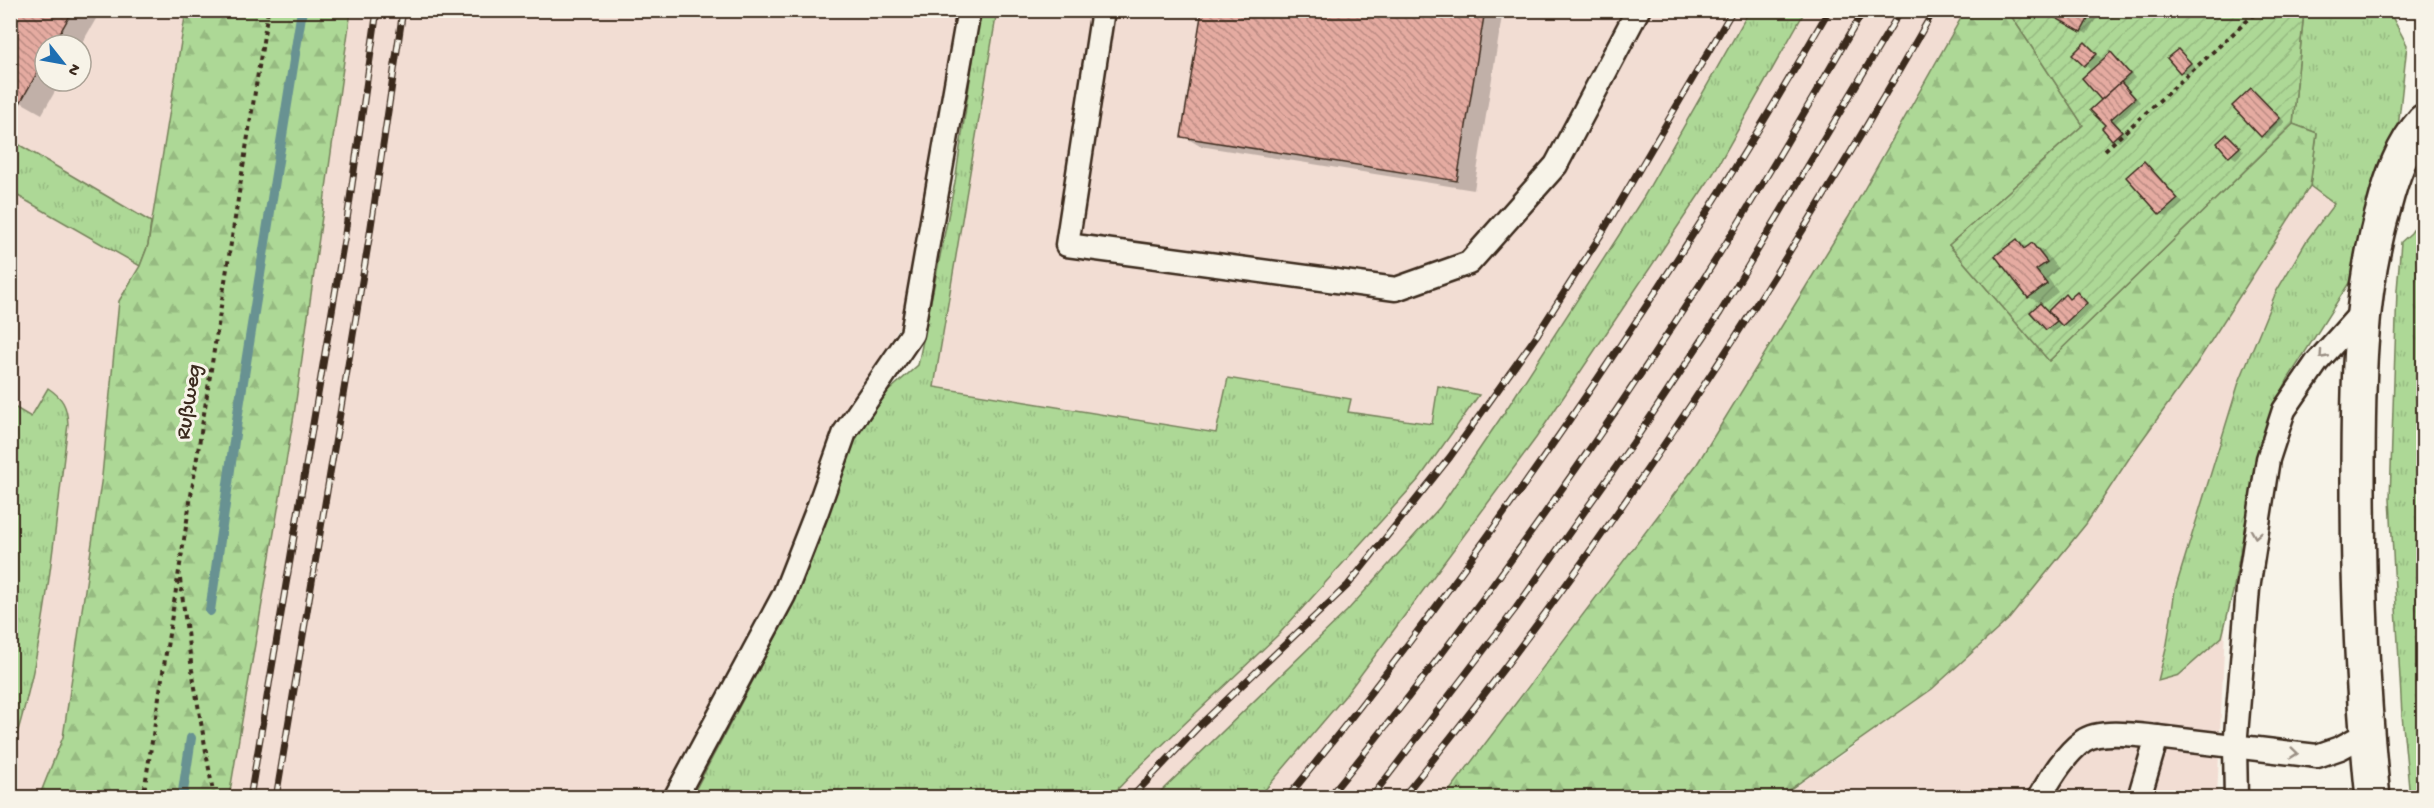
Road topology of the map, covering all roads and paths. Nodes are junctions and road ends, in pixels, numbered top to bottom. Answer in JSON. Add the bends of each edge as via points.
{"nodes":[{"id":1,"x":268,"y":10,"type":"edge"},
{"id":2,"x":969,"y":10,"type":"edge"},
{"id":3,"x":1103,"y":10,"type":"edge"},
{"id":4,"x":1638,"y":10,"type":"edge"},
{"id":5,"x":2259,"y":10,"type":"edge"},
{"id":6,"x":2415,"y":10,"type":"edge"},
{"id":7,"x":2424,"y":29,"type":"edge"},
{"id":8,"x":2424,"y":121,"type":"edge"},
{"id":9,"x":2105,"y":150,"type":"dead end"},
{"id":10,"x":2362,"y":311,"type":"junction"},
{"id":11,"x":179,"y":573,"type":"junction"},
{"id":12,"x":2366,"y":734,"type":"junction"},
{"id":13,"x":2157,"y":737,"type":"junction"},
{"id":14,"x":2235,"y":747,"type":"junction"},
{"id":15,"x":143,"y":798,"type":"edge"},
{"id":16,"x":214,"y":798,"type":"edge"},
{"id":17,"x":675,"y":798,"type":"edge"},
{"id":18,"x":2038,"y":798,"type":"edge"},
{"id":19,"x":2139,"y":798,"type":"edge"},
{"id":20,"x":2236,"y":798,"type":"edge"},
{"id":21,"x":2373,"y":798,"type":"edge"}],
"edges":[{"from":1,"to":11,"type":"path","name":"Rußweg"},
{"from":2,"to":17,"type":"lane","via":[[912,334],[844,432],[784,595]]},
{"from":3,"to":4,"type":"lane","via":[[1067,245],[1396,289],[1469,263],[1556,165]]},
{"from":5,"to":9,"type":"path"},
{"from":6,"to":7,"type":"path"},
{"from":8,"to":10,"type":"street","via":[[2392,177],[2369,265]]},
{"from":10,"to":12,"type":"street","via":[[2358,549]]},
{"from":10,"to":14,"type":"lane","one_way":true,"via":[[2317,362],[2284,410],[2268,459],[2248,589]]},
{"from":11,"to":15,"type":"path","name":"Rußweg"},
{"from":11,"to":16,"type":"path"},
{"from":14,"to":12,"type":"lane","one_way":true,"via":[[2317,756]]},
{"from":12,"to":21,"type":"street"},
{"from":13,"to":14,"type":"lane"},
{"from":13,"to":18,"type":"lane","via":[[2120,733],[2084,740]]},
{"from":13,"to":19,"type":"lane"},
{"from":14,"to":20,"type":"lane"}]}
